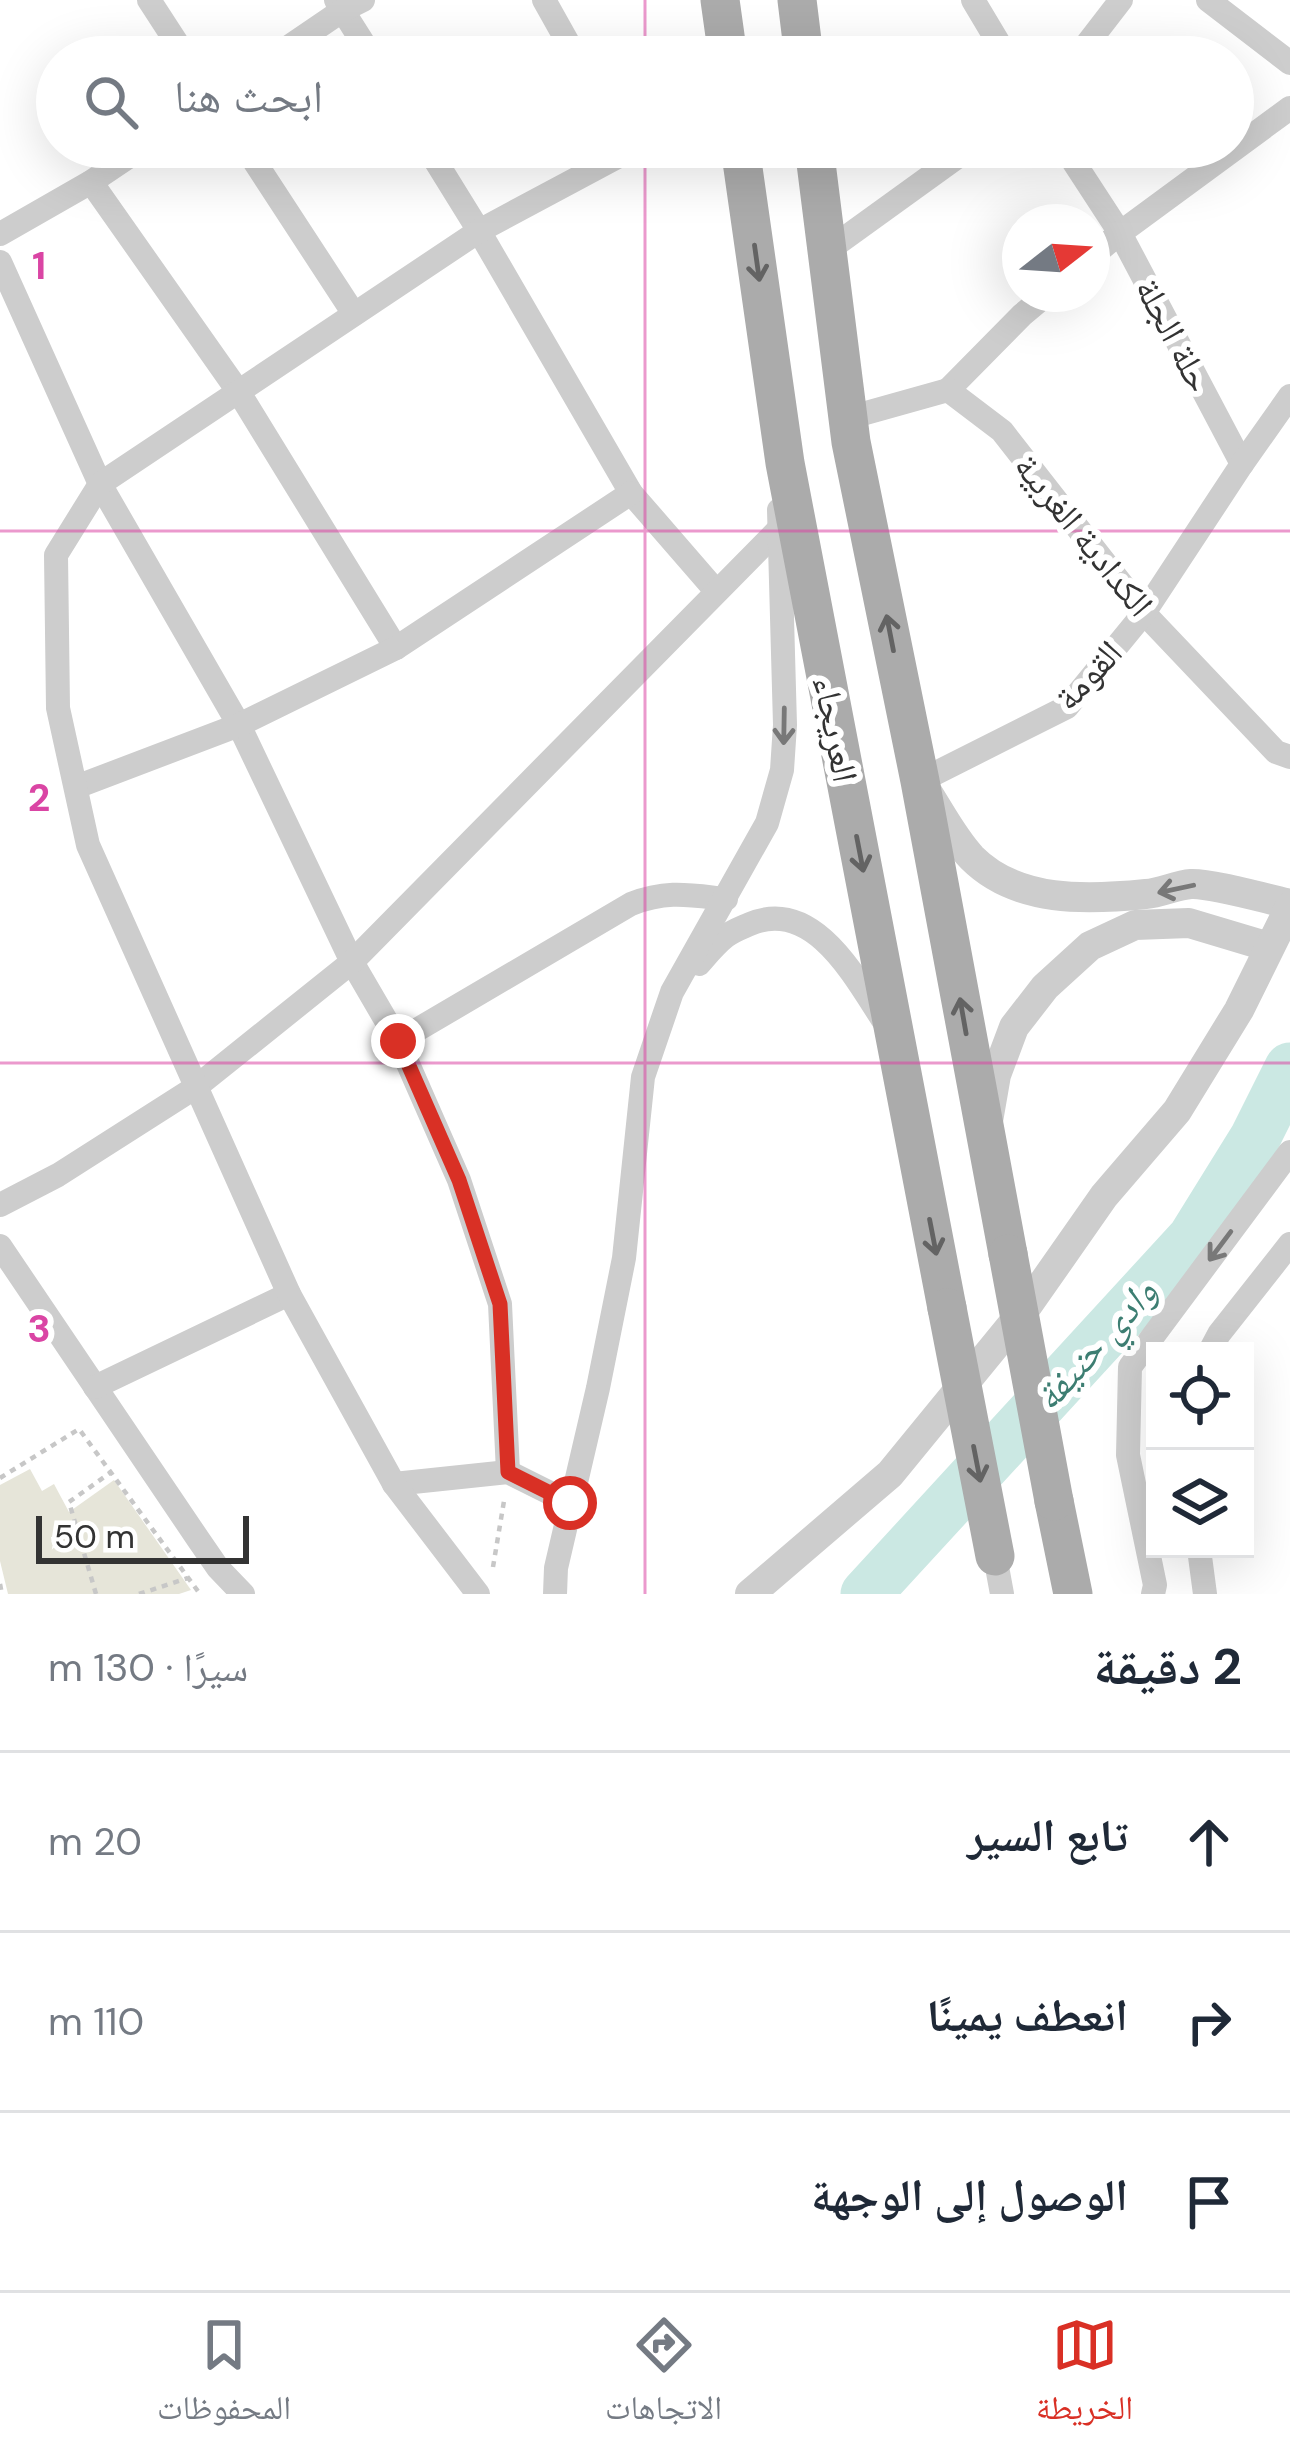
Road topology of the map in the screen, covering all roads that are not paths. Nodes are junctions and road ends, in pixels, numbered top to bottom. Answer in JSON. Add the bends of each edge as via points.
{"nodes":[{"id":1,"x":149,"y":0,"type":"edge"},
{"id":2,"x":544,"y":0,"type":"edge"},
{"id":3,"x":720,"y":0,"type":"edge"},
{"id":4,"x":974,"y":0,"type":"edge"},
{"id":5,"x":1120,"y":0,"type":"edge"},
{"id":6,"x":1208,"y":0,"type":"edge"},
{"id":7,"x":802,"y":2,"type":"edge"},
{"id":8,"x":347,"y":3,"type":"edge"},
{"id":9,"x":173,"y":36,"type":"edge"},
{"id":10,"x":302,"y":36,"type":"edge"},
{"id":11,"x":362,"y":36,"type":"edge"},
{"id":12,"x":564,"y":36,"type":"edge"},
{"id":13,"x":725,"y":36,"type":"edge"},
{"id":14,"x":803,"y":36,"type":"edge"},
{"id":15,"x":995,"y":36,"type":"edge"},
{"id":16,"x":1093,"y":36,"type":"edge"},
{"id":17,"x":1287,"y":55,"type":"edge"},
{"id":18,"x":1290,"y":108,"type":"edge"},
{"id":19,"x":1254,"y":134,"type":"edge"},
{"id":20,"x":111,"y":168,"type":"edge"},
{"id":21,"x":259,"y":168,"type":"edge"},
{"id":22,"x":441,"y":168,"type":"edge"},
{"id":23,"x":594,"y":168,"type":"edge"},
{"id":24,"x":743,"y":168,"type":"edge"},
{"id":25,"x":816,"y":168,"type":"edge"},
{"id":26,"x":942,"y":168,"type":"edge"},
{"id":27,"x":1078,"y":168,"type":"edge"},
{"id":28,"x":1208,"y":168,"type":"edge"},
{"id":29,"x":91,"y":182,"type":"junction"},
{"id":30,"x":479,"y":231,"type":"junction"},
{"id":31,"x":1120,"y":232,"type":"junction"},
{"id":32,"x":0,"y":234,"type":"edge"},
{"id":33,"x":1110,"y":241,"type":"edge"},
{"id":34,"x":826,"y":251,"type":"junction"},
{"id":35,"x":0,"y":262,"type":"edge"},
{"id":36,"x":1026,"y":312,"type":"edge"},
{"id":37,"x":354,"y":314,"type":"junction"},
{"id":38,"x":948,"y":390,"type":"junction"},
{"id":39,"x":238,"y":391,"type":"junction"},
{"id":40,"x":1290,"y":396,"type":"edge"},
{"id":41,"x":776,"y":399,"type":"junction"},
{"id":42,"x":848,"y":418,"type":"junction"},
{"id":43,"x":1242,"y":464,"type":"junction"},
{"id":44,"x":100,"y":484,"type":"junction"},
{"id":45,"x":631,"y":494,"type":"junction"},
{"id":46,"x":780,"y":529,"type":"junction"},
{"id":47,"x":716,"y":591,"type":"junction"},
{"id":48,"x":1144,"y":613,"type":"junction"},
{"id":49,"x":396,"y":648,"type":"junction"},
{"id":50,"x":239,"y":725,"type":"junction"},
{"id":51,"x":1290,"y":758,"type":"edge"},
{"id":52,"x":920,"y":781,"type":"junction"},
{"id":53,"x":76,"y":787,"type":"junction"},
{"id":54,"x":726,"y":899,"type":"junction"},
{"id":55,"x":1290,"y":906,"type":"edge"},
{"id":56,"x":1268,"y":947,"type":"junction"},
{"id":57,"x":352,"y":962,"type":"junction"},
{"id":58,"x":672,"y":992,"type":"junction"},
{"id":59,"x":896,"y":1039,"type":"junction"},
{"id":60,"x":398,"y":1041,"type":"junction"},
{"id":61,"x":196,"y":1087,"type":"junction"},
{"id":62,"x":986,"y":1138,"type":"junction"},
{"id":63,"x":1290,"y":1152,"type":"edge"},
{"id":64,"x":0,"y":1205,"type":"edge"},
{"id":65,"x":1290,"y":1244,"type":"edge"},
{"id":66,"x":0,"y":1246,"type":"edge"},
{"id":67,"x":289,"y":1294,"type":"junction"},
{"id":68,"x":1215,"y":1342,"type":"edge"},
{"id":69,"x":95,"y":1387,"type":"junction"},
{"id":70,"x":508,"y":1472,"type":"junction"},
{"id":71,"x":394,"y":1484,"type":"junction"},
{"id":72,"x":570,"y":1503,"type":"junction"},
{"id":73,"x":1200,"y":1558,"type":"edge"},
{"id":74,"x":999,"y":1575,"type":"edge"},
{"id":75,"x":485,"y":1584,"type":"edge"},
{"id":76,"x":243,"y":1594,"type":"edge"},
{"id":77,"x":555,"y":1594,"type":"edge"},
{"id":78,"x":750,"y":1594,"type":"edge"},
{"id":79,"x":1073,"y":1594,"type":"edge"},
{"id":80,"x":1153,"y":1594,"type":"edge"},
{"id":81,"x":1205,"y":1594,"type":"edge"}],
"edges":[{"from":1,"to":9,"type":"street"},
{"from":2,"to":12,"type":"street"},
{"from":3,"to":13,"type":"main road"},
{"from":4,"to":15,"type":"street"},
{"from":5,"to":16,"type":"street"},
{"from":6,"to":17,"type":"street"},
{"from":7,"to":14,"type":"main road"},
{"from":8,"to":10,"type":"street"},
{"from":8,"to":11,"type":"street"},
{"from":18,"to":19,"type":"street"},
{"from":20,"to":29,"type":"street"},
{"from":21,"to":37,"type":"street"},
{"from":22,"to":30,"type":"street"},
{"from":23,"to":30,"type":"street"},
{"from":24,"to":41,"type":"main road","name":"العريجاء","one_way":true},
{"from":25,"to":34,"type":"main road","name":"العريجاء"},
{"from":26,"to":34,"type":"street"},
{"from":27,"to":31,"type":"street","name":"حلة الجلة"},
{"from":28,"to":31,"type":"street"},
{"from":29,"to":32,"type":"street"},
{"from":29,"to":39,"type":"street"},
{"from":30,"to":37,"type":"street"},
{"from":30,"to":45,"type":"street"},
{"from":31,"to":33,"type":"street"},
{"from":31,"to":43,"type":"street","name":"حلة الجلة"},
{"from":34,"to":42,"type":"main road","name":"العريجاء"},
{"from":35,"to":44,"type":"street"},
{"from":36,"to":38,"type":"street"},
{"from":37,"to":39,"type":"street"},
{"from":38,"to":42,"type":"street"},
{"from":38,"to":48,"type":"street","name":"الكدادية الغربية","via":[[1002,431]]},
{"from":39,"to":44,"type":"street"},
{"from":39,"to":49,"type":"street"},
{"from":40,"to":43,"type":"street","name":"القومة"},
{"from":41,"to":46,"type":"street"},
{"from":41,"to":59,"type":"main road","name":"العريجاء","one_way":true},
{"from":52,"to":42,"type":"main road","name":"العريجاء","one_way":true},
{"from":43,"to":48,"type":"street","name":"القومة"},
{"from":44,"to":50,"type":"street"},
{"from":44,"to":53,"type":"street","via":[[56,555],[58,708]]},
{"from":45,"to":47,"type":"street"},
{"from":45,"to":49,"type":"street"},
{"from":46,"to":47,"type":"street"},
{"from":46,"to":54,"type":"street","one_way":true,"via":[[782,770],[766,823]]},
{"from":47,"to":57,"type":"street"},
{"from":48,"to":51,"type":"street","name":"الكدادية الغربية"},
{"from":48,"to":52,"type":"street","name":"القومة","via":[[1067,707]]},
{"from":49,"to":50,"type":"street"},
{"from":50,"to":53,"type":"street"},
{"from":50,"to":57,"type":"street"},
{"from":55,"to":52,"type":"street","one_way":true,"via":[[1193,884],[1125,896],[1033,893],[970,856]]},
{"from":62,"to":52,"type":"main road","name":"العريجاء","one_way":true},
{"from":53,"to":61,"type":"street","via":[[88,845]]},
{"from":54,"to":58,"type":"street"},
{"from":54,"to":60,"type":"street","via":[[670,892],[632,904]]},
{"from":55,"to":56,"type":"street"},
{"from":56,"to":62,"type":"street","via":[[1189,923],[1135,925],[1090,946],[1014,1027]]},
{"from":56,"to":78,"type":"street","via":[[1177,1111],[1024,1309],[890,1474]]},
{"from":57,"to":60,"type":"street"},
{"from":57,"to":61,"type":"street"},
{"from":58,"to":59,"type":"street","via":[[728,934],[762,919],[787,919],[830,946]]},
{"from":58,"to":72,"type":"street","via":[[643,1077],[624,1258]]},
{"from":59,"to":74,"type":"main road","name":"العريجاء","one_way":true,"bridge":true},
{"from":60,"to":70,"type":"street","via":[[459,1180],[500,1304]]},
{"from":61,"to":64,"type":"street"},
{"from":61,"to":67,"type":"street"},
{"from":62,"to":79,"type":"main road","name":"العريجاء","bridge":true},
{"from":63,"to":80,"type":"street","one_way":true,"via":[[1130,1367],[1128,1455]]},
{"from":65,"to":68,"type":"street"},
{"from":66,"to":69,"type":"street"},
{"from":67,"to":69,"type":"street"},
{"from":67,"to":71,"type":"street"},
{"from":69,"to":76,"type":"street"},
{"from":70,"to":71,"type":"street"},
{"from":70,"to":72,"type":"street"},
{"from":71,"to":75,"type":"street"},
{"from":72,"to":77,"type":"street"},
{"from":73,"to":81,"type":"street"}]}
